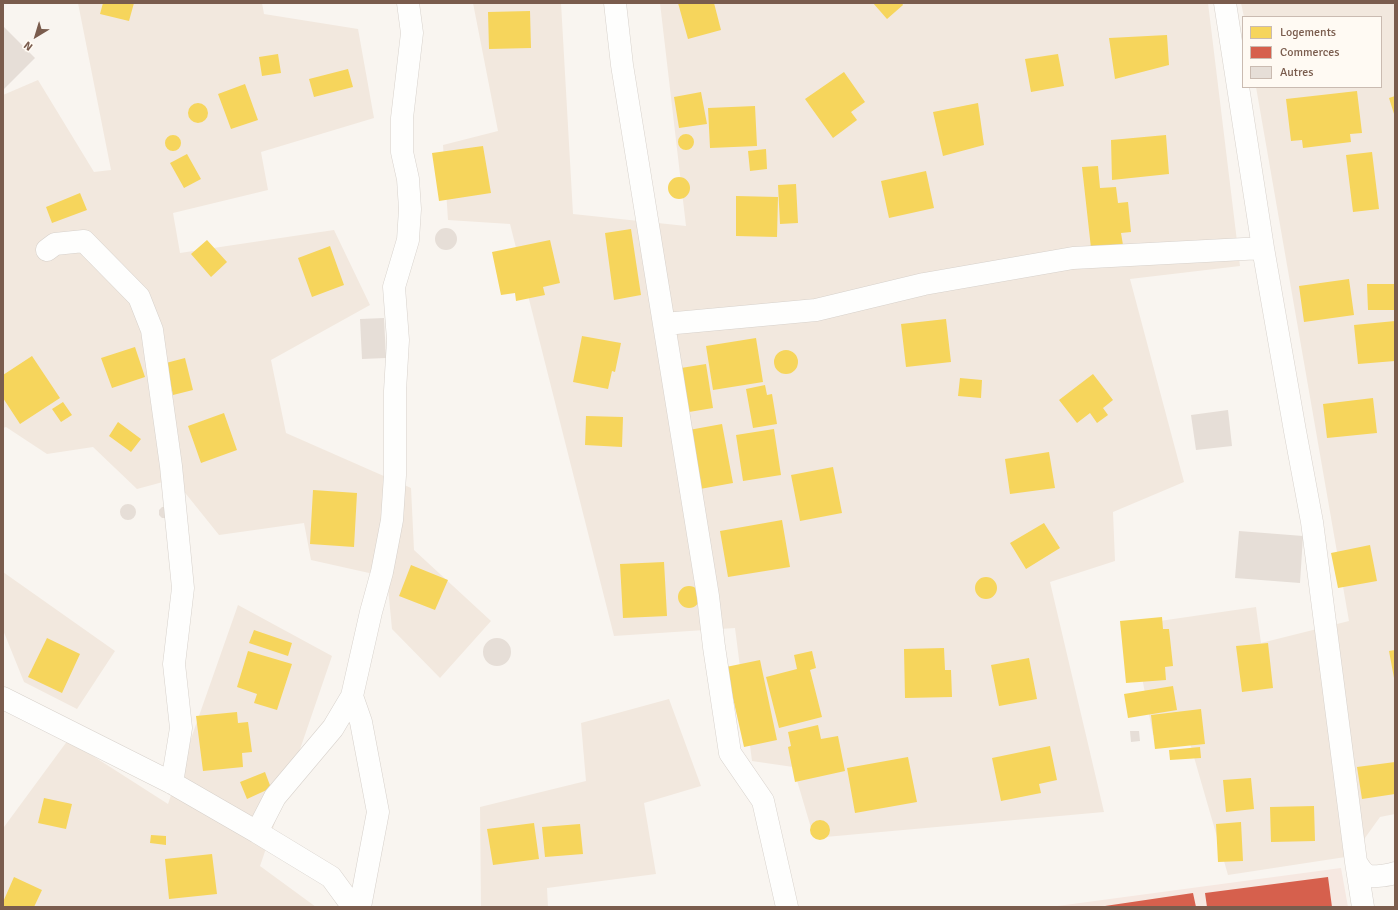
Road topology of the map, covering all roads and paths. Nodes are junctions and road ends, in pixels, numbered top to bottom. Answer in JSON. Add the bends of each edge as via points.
{"nodes":[{"id":1,"x":408,"y":3,"type":"edge"},
{"id":2,"x":615,"y":3,"type":"edge"},
{"id":3,"x":1225,"y":3,"type":"edge"},
{"id":4,"x":1263,"y":248,"type":"junction"},
{"id":5,"x":47,"y":250,"type":"dead end"},
{"id":6,"x":665,"y":324,"type":"junction"},
{"id":7,"x":352,"y":696,"type":"junction"},
{"id":8,"x":3,"y":698,"type":"edge"},
{"id":9,"x":172,"y":783,"type":"junction"},
{"id":10,"x":257,"y":832,"type":"junction"},
{"id":11,"x":1356,"y":862,"type":"junction"},
{"id":12,"x":1395,"y":874,"type":"edge"},
{"id":13,"x":353,"y":907,"type":"edge"},
{"id":14,"x":360,"y":907,"type":"edge"},
{"id":15,"x":788,"y":907,"type":"edge"},
{"id":16,"x":1363,"y":907,"type":"edge"}],
"edges":[{"from":1,"to":7,"type":"street","via":[[412,33],[402,118],[402,152],[408,179],[410,210],[408,240],[394,287],[398,340],[392,520]]},
{"from":2,"to":6,"type":"street","via":[[622,65]]},
{"from":3,"to":4,"type":"street"},
{"from":4,"to":6,"type":"street","via":[[1073,258],[924,284],[816,310]]},
{"from":4,"to":11,"type":"street","via":[[1312,522]]},
{"from":5,"to":9,"type":"street","via":[[54,244],[84,241],[139,297],[152,330],[171,466],[183,588],[174,664],[181,728]]},
{"from":6,"to":15,"type":"street","via":[[730,753],[763,801]]},
{"from":7,"to":10,"type":"street","via":[[333,728],[275,797]]},
{"from":7,"to":14,"type":"street","via":[[361,722],[378,812]]},
{"from":8,"to":9,"type":"street"},
{"from":9,"to":10,"type":"street"},
{"from":10,"to":13,"type":"street","via":[[331,877]]},
{"from":11,"to":12,"type":"street","via":[[1369,876]]},
{"from":11,"to":16,"type":"street"}]}
